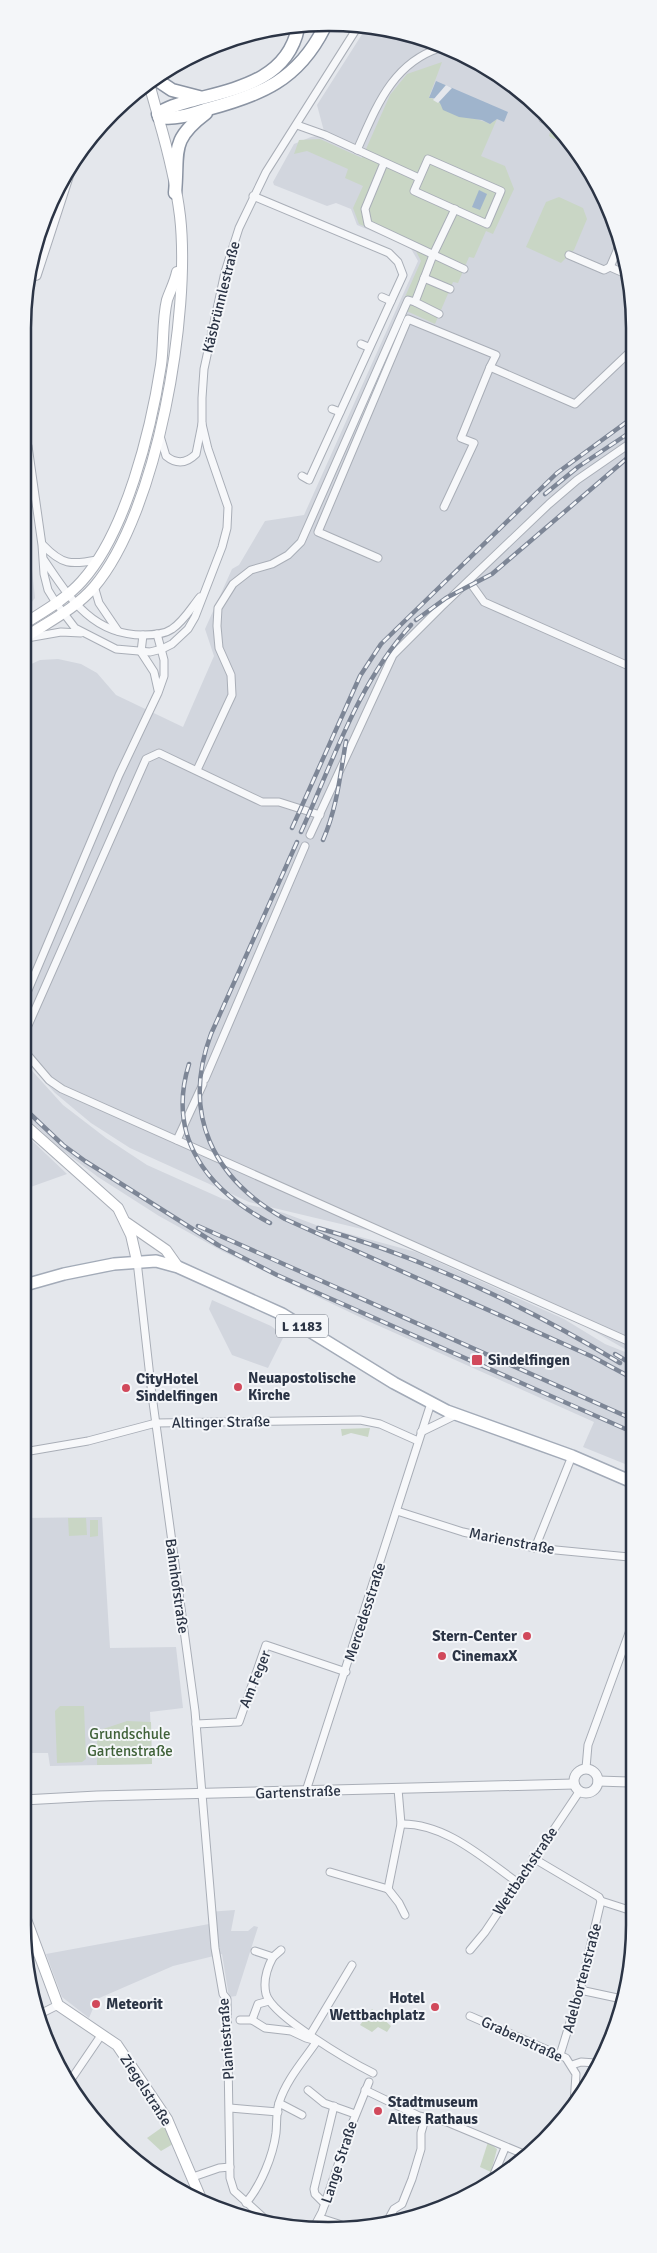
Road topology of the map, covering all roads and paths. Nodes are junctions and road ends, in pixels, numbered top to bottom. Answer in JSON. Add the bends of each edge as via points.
{"nodes":[{"id":1,"x":322,"y":31,"type":"edge"},
{"id":2,"x":296,"y":33,"type":"edge"},
{"id":3,"x":355,"y":33,"type":"edge"},
{"id":4,"x":434,"y":51,"type":"edge"},
{"id":5,"x":161,"y":83,"type":"edge"},
{"id":6,"x":152,"y":90,"type":"edge"},
{"id":7,"x":204,"y":97,"type":"junction"},
{"id":8,"x":211,"y":108,"type":"junction"},
{"id":9,"x":158,"y":115,"type":"junction"},
{"id":10,"x":297,"y":125,"type":"junction"},
{"id":11,"x":357,"y":150,"type":"junction"},
{"id":12,"x":384,"y":162,"type":"junction"},
{"id":13,"x":419,"y":178,"type":"junction"},
{"id":14,"x":175,"y":193,"type":"junction"},
{"id":15,"x":64,"y":194,"type":"edge"},
{"id":16,"x":253,"y":196,"type":"junction"},
{"id":17,"x":455,"y":209,"type":"junction"},
{"id":18,"x":616,"y":253,"type":"edge"},
{"id":19,"x":433,"y":255,"type":"junction"},
{"id":20,"x":568,"y":255,"type":"dead end"},
{"id":21,"x":180,"y":256,"type":"junction"},
{"id":22,"x":610,"y":267,"type":"junction"},
{"id":23,"x":464,"y":269,"type":"dead end"},
{"id":24,"x":620,"y":271,"type":"edge"},
{"id":25,"x":36,"y":276,"type":"edge"},
{"id":26,"x":424,"y":278,"type":"junction"},
{"id":27,"x":450,"y":290,"type":"dead end"},
{"id":28,"x":382,"y":297,"type":"dead end"},
{"id":29,"x":391,"y":300,"type":"junction"},
{"id":30,"x":415,"y":302,"type":"junction"},
{"id":31,"x":439,"y":314,"type":"dead end"},
{"id":32,"x":626,"y":356,"type":"edge"},
{"id":33,"x":490,"y":367,"type":"junction"},
{"id":34,"x":332,"y":409,"type":"dead end"},
{"id":35,"x":340,"y":412,"type":"junction"},
{"id":36,"x":202,"y":424,"type":"junction"},
{"id":37,"x":160,"y":431,"type":"junction"},
{"id":38,"x":626,"y":446,"type":"edge"},
{"id":39,"x":302,"y":476,"type":"dead end"},
{"id":40,"x":31,"y":477,"type":"edge"},
{"id":41,"x":444,"y":507,"type":"dead end"},
{"id":42,"x":42,"y":545,"type":"junction"},
{"id":43,"x":378,"y":558,"type":"dead end"},
{"id":44,"x":44,"y":560,"type":"junction"},
{"id":45,"x":97,"y":560,"type":"junction"},
{"id":46,"x":469,"y":581,"type":"junction"},
{"id":47,"x":94,"y":586,"type":"junction"},
{"id":48,"x":205,"y":591,"type":"junction"},
{"id":49,"x":67,"y":595,"type":"junction"},
{"id":50,"x":56,"y":603,"type":"junction"},
{"id":51,"x":75,"y":604,"type":"junction"},
{"id":52,"x":63,"y":613,"type":"junction"},
{"id":53,"x":31,"y":619,"type":"edge"},
{"id":54,"x":119,"y":632,"type":"junction"},
{"id":55,"x":83,"y":633,"type":"junction"},
{"id":56,"x":31,"y":634,"type":"edge"},
{"id":57,"x":157,"y":634,"type":"junction"},
{"id":58,"x":143,"y":635,"type":"junction"},
{"id":59,"x":31,"y":636,"type":"edge"},
{"id":60,"x":162,"y":650,"type":"junction"},
{"id":61,"x":141,"y":652,"type":"junction"},
{"id":62,"x":626,"y":665,"type":"edge"},
{"id":63,"x":158,"y":693,"type":"junction"},
{"id":64,"x":197,"y":770,"type":"junction"},
{"id":65,"x":320,"y":815,"type":"junction"},
{"id":66,"x":310,"y":835,"type":"dead end"},
{"id":67,"x":305,"y":846,"type":"dead end"},
{"id":68,"x":31,"y":983,"type":"edge"},
{"id":69,"x":31,"y":1019,"type":"edge"},
{"id":70,"x":31,"y":1059,"type":"edge"},
{"id":71,"x":31,"y":1130,"type":"edge"},
{"id":72,"x":177,"y":1140,"type":"junction"},
{"id":73,"x":127,"y":1223,"type":"junction"},
{"id":74,"x":137,"y":1261,"type":"junction"},
{"id":75,"x":178,"y":1267,"type":"junction"},
{"id":76,"x":31,"y":1283,"type":"edge"},
{"id":77,"x":626,"y":1340,"type":"edge"},
{"id":78,"x":431,"y":1403,"type":"junction"},
{"id":79,"x":456,"y":1415,"type":"junction"},
{"id":80,"x":156,"y":1424,"type":"junction"},
{"id":81,"x":420,"y":1432,"type":"junction"},
{"id":82,"x":418,"y":1441,"type":"junction"},
{"id":83,"x":31,"y":1451,"type":"edge"},
{"id":84,"x":572,"y":1456,"type":"junction"},
{"id":85,"x":626,"y":1478,"type":"edge"},
{"id":86,"x":397,"y":1511,"type":"junction"},
{"id":87,"x":535,"y":1548,"type":"junction"},
{"id":88,"x":626,"y":1557,"type":"edge"},
{"id":89,"x":626,"y":1641,"type":"edge"},
{"id":90,"x":346,"y":1672,"type":"junction"},
{"id":91,"x":196,"y":1724,"type":"junction"},
{"id":92,"x":586,"y":1768,"type":"junction"},
{"id":93,"x":598,"y":1781,"type":"junction"},
{"id":94,"x":626,"y":1782,"type":"edge"},
{"id":95,"x":577,"y":1788,"type":"junction"},
{"id":96,"x":398,"y":1789,"type":"junction"},
{"id":97,"x":306,"y":1791,"type":"junction"},
{"id":98,"x":202,"y":1794,"type":"junction"},
{"id":99,"x":31,"y":1800,"type":"edge"},
{"id":100,"x":401,"y":1824,"type":"junction"},
{"id":101,"x":533,"y":1858,"type":"junction"},
{"id":102,"x":330,"y":1872,"type":"dead end"},
{"id":103,"x":517,"y":1882,"type":"junction"},
{"id":104,"x":388,"y":1889,"type":"junction"},
{"id":105,"x":601,"y":1901,"type":"junction"},
{"id":106,"x":626,"y":1909,"type":"edge"},
{"id":107,"x":213,"y":1911,"type":"joint"},
{"id":108,"x":404,"y":1915,"type":"dead end"},
{"id":109,"x":32,"y":1936,"type":"edge"},
{"id":110,"x":281,"y":1950,"type":"dead end"},
{"id":111,"x":470,"y":1950,"type":"dead end"},
{"id":112,"x":255,"y":1951,"type":"dead end"},
{"id":113,"x":273,"y":1957,"type":"junction"},
{"id":114,"x":352,"y":1965,"type":"dead end"},
{"id":115,"x":580,"y":1990,"type":"junction"},
{"id":116,"x":617,"y":1998,"type":"edge"},
{"id":117,"x":269,"y":2001,"type":"junction"},
{"id":118,"x":58,"y":2005,"type":"junction"},
{"id":119,"x":44,"y":2012,"type":"edge"},
{"id":120,"x":470,"y":2016,"type":"dead end"},
{"id":121,"x":240,"y":2020,"type":"dead end"},
{"id":122,"x":252,"y":2020,"type":"junction"},
{"id":123,"x":102,"y":2034,"type":"junction"},
{"id":124,"x":310,"y":2035,"type":"junction"},
{"id":125,"x":317,"y":2040,"type":"junction"},
{"id":126,"x":560,"y":2055,"type":"junction"},
{"id":127,"x":591,"y":2063,"type":"edge"},
{"id":128,"x":572,"y":2065,"type":"junction"},
{"id":129,"x":373,"y":2073,"type":"dead end"},
{"id":130,"x":73,"y":2077,"type":"edge"},
{"id":131,"x":368,"y":2082,"type":"dead end"},
{"id":132,"x":577,"y":2089,"type":"edge"},
{"id":133,"x":308,"y":2090,"type":"dead end"},
{"id":134,"x":365,"y":2090,"type":"junction"},
{"id":135,"x":279,"y":2102,"type":"junction"},
{"id":136,"x":334,"y":2106,"type":"junction"},
{"id":137,"x":230,"y":2108,"type":"junction"},
{"id":138,"x":278,"y":2112,"type":"junction"},
{"id":139,"x":355,"y":2114,"type":"junction"},
{"id":140,"x":302,"y":2115,"type":"dead end"},
{"id":141,"x":425,"y":2119,"type":"junction"},
{"id":142,"x":505,"y":2148,"type":"junction"},
{"id":143,"x":518,"y":2152,"type":"edge"},
{"id":144,"x":230,"y":2167,"type":"junction"},
{"id":145,"x":495,"y":2171,"type":"edge"},
{"id":146,"x":193,"y":2177,"type":"junction"},
{"id":147,"x":198,"y":2192,"type":"edge"},
{"id":148,"x":246,"y":2203,"type":"junction"},
{"id":149,"x":325,"y":2204,"type":"junction"},
{"id":150,"x":258,"y":2213,"type":"edge"},
{"id":151,"x":390,"y":2215,"type":"edge"},
{"id":152,"x":320,"y":2218,"type":"junction"},
{"id":153,"x":318,"y":2221,"type":"edge"},
{"id":154,"x":332,"y":2222,"type":"edge"}],
"edges":[{"from":1,"to":8,"type":"highway","via":[[305,59],[282,80],[262,92]]},
{"from":2,"to":7,"type":"highway","via":[[289,53],[270,74],[244,86]]},
{"from":3,"to":10,"type":"street","name":"Käsbrünnlestraße"},
{"from":4,"to":11,"type":"street","via":[[400,72],[382,96]]},
{"from":5,"to":7,"type":"highway","via":[[172,90]]},
{"from":6,"to":9,"type":"main road"},
{"from":7,"to":9,"type":"highway","via":[[170,107]]},
{"from":8,"to":9,"type":"highway","via":[[172,118]]},
{"from":8,"to":14,"type":"highway","via":[[188,127],[179,140]]},
{"from":9,"to":14,"type":"main road"},
{"from":10,"to":11,"type":"street"},
{"from":10,"to":16,"type":"street","name":"Käsbrünnlestraße"},
{"from":11,"to":12,"type":"street"},
{"from":12,"to":13,"type":"street"},
{"from":12,"to":19,"type":"street","via":[[365,209],[365,220],[371,227]]},
{"from":13,"to":17,"type":"street","via":[[414,191]]},
{"from":13,"to":17,"type":"street","via":[[428,159],[501,192],[487,224]]},
{"from":14,"to":21,"type":"main road","via":[[180,216]]},
{"from":15,"to":25,"type":"street"},
{"from":16,"to":29,"type":"street","via":[[389,253],[403,274]]},
{"from":16,"to":36,"type":"street","name":"Käsbrünnlestraße","via":[[225,272],[204,369]]},
{"from":17,"to":19,"type":"street"},
{"from":18,"to":22,"type":"street"},
{"from":19,"to":23,"type":"street"},
{"from":19,"to":26,"type":"street"},
{"from":20,"to":22,"type":"street","via":[[604,270]]},
{"from":21,"to":37,"type":"main road","via":[[175,350]]},
{"from":21,"to":45,"type":"main road","via":[[166,302],[161,363],[146,437],[125,501]]},
{"from":22,"to":24,"type":"street"},
{"from":26,"to":27,"type":"street"},
{"from":26,"to":30,"type":"street"},
{"from":28,"to":29,"type":"street"},
{"from":29,"to":35,"type":"street","via":[[365,346]]},
{"from":30,"to":31,"type":"street"},
{"from":30,"to":64,"type":"street","via":[[408,300],[301,542],[288,555],[251,570],[233,584],[218,608],[219,648],[231,675],[232,694]]},
{"from":32,"to":33,"type":"street","via":[[575,404]]},
{"from":33,"to":41,"type":"street","via":[[461,438],[474,443]]},
{"from":33,"to":43,"type":"street","via":[[496,356],[408,319],[318,532]]},
{"from":34,"to":35,"type":"street"},
{"from":35,"to":39,"type":"street","via":[[309,480]]},
{"from":36,"to":37,"type":"street","via":[[196,454],[185,462],[166,456]]},
{"from":36,"to":48,"type":"street","name":"Käsbrünnlestraße","via":[[228,507],[222,547]]},
{"from":37,"to":47,"type":"main road","via":[[126,530]]},
{"from":38,"to":46,"type":"street","via":[[570,486]]},
{"from":40,"to":42,"type":"street"},
{"from":42,"to":44,"type":"street"},
{"from":42,"to":45,"type":"street","via":[[52,555],[71,564]]},
{"from":44,"to":49,"type":"street","name":"Käsbrünnlestraße"},
{"from":44,"to":50,"type":"street","via":[[47,586]]},
{"from":45,"to":49,"type":"main road","via":[[82,582]]},
{"from":46,"to":62,"type":"street","via":[[484,602]]},
{"from":46,"to":65,"type":"street","via":[[393,655]]},
{"from":47,"to":51,"type":"main road"},
{"from":47,"to":54,"type":"street","via":[[98,603]]},
{"from":48,"to":57,"type":"street","name":"Käsbrünnlestraße","via":[[180,623],[170,631]]},
{"from":48,"to":60,"type":"street","name":"Käsbrünnlestraße","via":[[188,629]]},
{"from":49,"to":50,"type":"main road"},
{"from":49,"to":51,"type":"street","name":"Käsbrünnlestraße"},
{"from":50,"to":52,"type":"street"},
{"from":50,"to":53,"type":"main road"},
{"from":51,"to":52,"type":"main road"},
{"from":51,"to":54,"type":"street","name":"Käsbrünnlestraße","via":[[95,622]]},
{"from":52,"to":55,"type":"street"},
{"from":52,"to":56,"type":"main road"},
{"from":54,"to":58,"type":"street","name":"Käsbrünnlestraße"},
{"from":55,"to":59,"type":"street"},
{"from":55,"to":61,"type":"street","via":[[116,649]]},
{"from":57,"to":58,"type":"street","name":"Käsbrünnlestraße"},
{"from":57,"to":60,"type":"street"},
{"from":58,"to":61,"type":"street"},
{"from":60,"to":61,"type":"street"},
{"from":60,"to":63,"type":"street","via":[[164,676]]},
{"from":61,"to":63,"type":"street","via":[[154,672]]},
{"from":63,"to":68,"type":"street","via":[[119,775]]},
{"from":64,"to":65,"type":"street","via":[[262,802],[278,802]]},
{"from":64,"to":69,"type":"street","via":[[159,753],[146,758]]},
{"from":65,"to":66,"type":"street"},
{"from":67,"to":72,"type":"street"},
{"from":70,"to":72,"type":"street","via":[[49,1080],[62,1089]]},
{"from":71,"to":73,"type":"main road","via":[[111,1201]]},
{"from":72,"to":77,"type":"street"},
{"from":73,"to":74,"type":"main road"},
{"from":73,"to":75,"type":"main road","via":[[166,1250]]},
{"from":74,"to":75,"type":"main road","number":"L 1183","via":[[160,1261]]},
{"from":74,"to":76,"type":"main road","number":"L 1183","via":[[79,1270]]},
{"from":74,"to":80,"type":"street","name":"Bahnhofstraße"},
{"from":75,"to":78,"type":"main road","number":"L 1183","via":[[282,1314]]},
{"from":78,"to":79,"type":"main road","number":"L 1183"},
{"from":78,"to":81,"type":"street","name":"Mercedesstraße"},
{"from":79,"to":81,"type":"street"},
{"from":79,"to":84,"type":"main road","number":"L 1183"},
{"from":80,"to":82,"type":"street","name":"Altinger Straße","via":[[360,1420],[380,1424]]},
{"from":80,"to":83,"type":"street","name":"Altinger Straße"},
{"from":80,"to":91,"type":"street","name":"Bahnhofstraße"},
{"from":81,"to":82,"type":"street","name":"Mercedesstraße"},
{"from":82,"to":86,"type":"street","name":"Mercedesstraße"},
{"from":84,"to":85,"type":"main road","number":"L 1183"},
{"from":84,"to":87,"type":"street"},
{"from":86,"to":87,"type":"street","name":"Marienstraße","via":[[463,1532]]},
{"from":86,"to":90,"type":"street","name":"Mercedesstraße"},
{"from":87,"to":88,"type":"street","name":"Marienstraße"},
{"from":89,"to":92,"type":"street","via":[[588,1746]]},
{"from":90,"to":91,"type":"street","name":"Am Feger","via":[[266,1645],[239,1722]]},
{"from":90,"to":97,"type":"street","name":"Mercedesstraße"},
{"from":91,"to":98,"type":"street","name":"Bahnhofstraße"},
{"from":92,"to":93,"type":"street","via":[[593,1771]]},
{"from":92,"to":95,"type":"street","via":[[576,1773]]},
{"from":93,"to":94,"type":"street"},
{"from":93,"to":95,"type":"street","via":[[592,1792]]},
{"from":95,"to":96,"type":"street","name":"Gartenstraße"},
{"from":95,"to":101,"type":"street","name":"Wettbachstraße"},
{"from":96,"to":97,"type":"street","name":"Gartenstraße"},
{"from":96,"to":100,"type":"street"},
{"from":97,"to":98,"type":"street","name":"Gartenstraße"},
{"from":98,"to":99,"type":"street","name":"Gartenstraße"},
{"from":98,"to":107,"type":"street","name":"Bahnhofstraße"},
{"from":100,"to":103,"type":"street","via":[[418,1824],[438,1831]]},
{"from":100,"to":104,"type":"street"},
{"from":101,"to":103,"type":"street","name":"Wettbachstraße"},
{"from":101,"to":105,"type":"street"},
{"from":102,"to":104,"type":"street"},
{"from":103,"to":111,"type":"street","name":"Wettbachstraße"},
{"from":104,"to":108,"type":"street"},
{"from":105,"to":106,"type":"street"},
{"from":105,"to":115,"type":"street","name":"Adelbortenstraße"},
{"from":107,"to":137,"type":"street","name":"Planiestraße","via":[[216,1948],[227,1999]]},
{"from":109,"to":118,"type":"main road"},
{"from":110,"to":113,"type":"street"},
{"from":112,"to":113,"type":"street"},
{"from":113,"to":117,"type":"street","via":[[265,1984]]},
{"from":114,"to":124,"type":"street"},
{"from":115,"to":116,"type":"street"},
{"from":115,"to":126,"type":"street","name":"Adelbortenstraße"},
{"from":117,"to":122,"type":"street","via":[[258,2004]]},
{"from":117,"to":124,"type":"street"},
{"from":118,"to":119,"type":"street"},
{"from":118,"to":123,"type":"main road","name":"Ziegelstraße"},
{"from":120,"to":126,"type":"street","name":"Grabenstraße"},
{"from":121,"to":122,"type":"street"},
{"from":122,"to":125,"type":"street","via":[[265,2028],[291,2031]]},
{"from":123,"to":130,"type":"street"},
{"from":123,"to":146,"type":"main road","name":"Ziegelstraße","via":[[117,2045],[167,2119]]},
{"from":124,"to":125,"type":"street"},
{"from":125,"to":129,"type":"street"},
{"from":125,"to":135,"type":"street"},
{"from":126,"to":128,"type":"street","name":"Grabenstraße"},
{"from":127,"to":128,"type":"street","name":"Grabenstraße"},
{"from":128,"to":132,"type":"street","name":"Grabenstraße"},
{"from":131,"to":134,"type":"street","name":"Lange Straße"},
{"from":133,"to":136,"type":"street","via":[[319,2100]]},
{"from":134,"to":139,"type":"street","name":"Lange Straße"},
{"from":134,"to":141,"type":"street"},
{"from":135,"to":138,"type":"street"},
{"from":135,"to":140,"type":"street"},
{"from":136,"to":139,"type":"street"},
{"from":136,"to":149,"type":"street","via":[[314,2189]]},
{"from":137,"to":138,"type":"street"},
{"from":137,"to":144,"type":"street","name":"Planiestraße"},
{"from":138,"to":148,"type":"street","via":[[269,2158],[254,2194]]},
{"from":139,"to":149,"type":"street","name":"Lange Straße"},
{"from":141,"to":142,"type":"street","via":[[447,2122]]},
{"from":141,"to":151,"type":"street","via":[[412,2179],[402,2204],[394,2208]]},
{"from":142,"to":143,"type":"street"},
{"from":142,"to":145,"type":"street"},
{"from":144,"to":146,"type":"street"},
{"from":144,"to":148,"type":"street","name":"Planiestraße","via":[[234,2191]]},
{"from":146,"to":147,"type":"main road","name":"Ziegelstraße"},
{"from":148,"to":150,"type":"street","name":"Planiestraße"},
{"from":149,"to":152,"type":"street","name":"Lange Straße"},
{"from":152,"to":153,"type":"street"},
{"from":152,"to":154,"type":"street","name":"Lange Straße"}]}
